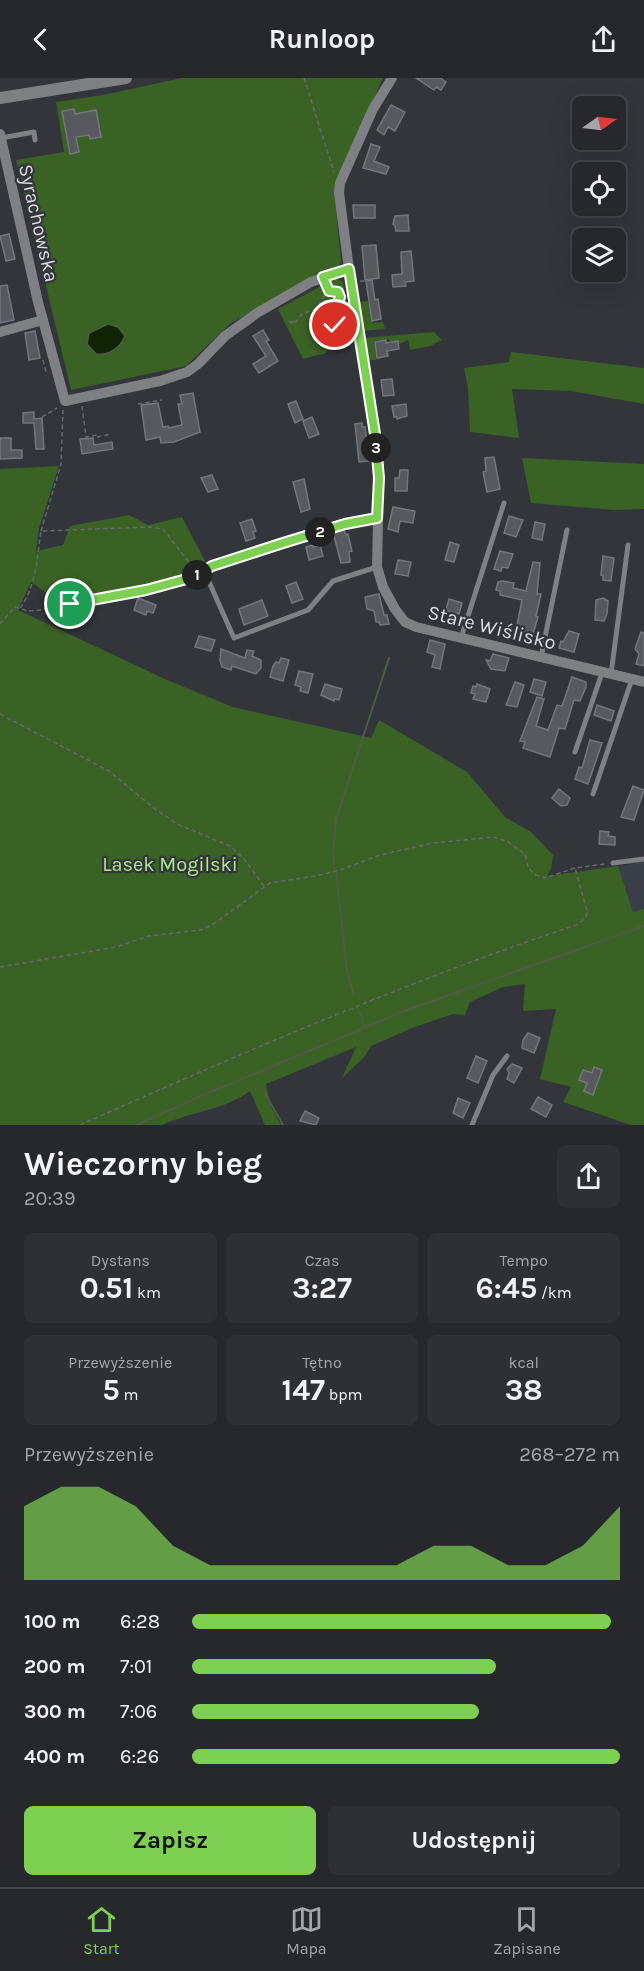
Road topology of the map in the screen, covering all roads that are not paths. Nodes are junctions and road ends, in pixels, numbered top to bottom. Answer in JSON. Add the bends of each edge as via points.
{"nodes":[{"id":1,"x":126,"y":78,"type":"edge"},
{"id":2,"x":392,"y":78,"type":"edge"},
{"id":3,"x":95,"y":81,"type":"edge"},
{"id":4,"x":0,"y":98,"type":"edge"},
{"id":5,"x":1,"y":136,"type":"edge"},
{"id":6,"x":35,"y":140,"type":"dead end"},
{"id":7,"x":349,"y":269,"type":"junction"},
{"id":8,"x":43,"y":320,"type":"junction"},
{"id":9,"x":0,"y":333,"type":"edge"},
{"id":10,"x":504,"y":503,"type":"dead end"},
{"id":11,"x":377,"y":518,"type":"junction"},
{"id":12,"x":567,"y":530,"type":"dead end"},
{"id":13,"x":628,"y":545,"type":"dead end"},
{"id":14,"x":377,"y":567,"type":"junction"},
{"id":15,"x":461,"y":638,"type":"junction"},
{"id":16,"x":541,"y":657,"type":"junction"},
{"id":17,"x":607,"y":674,"type":"junction"},
{"id":18,"x":632,"y":679,"type":"junction"},
{"id":19,"x":644,"y":682,"type":"edge"},
{"id":20,"x":575,"y":752,"type":"dead end"},
{"id":21,"x":593,"y":794,"type":"dead end"},
{"id":22,"x":644,"y":858,"type":"edge"},
{"id":23,"x":613,"y":863,"type":"road end"},
{"id":24,"x":507,"y":1056,"type":"dead end"},
{"id":25,"x":472,"y":1125,"type":"edge"}],
"edges":[{"from":1,"to":3,"type":"street"},
{"from":2,"to":7,"type":"street","name":"Stare Wiślisko","via":[[340,183]]},
{"from":3,"to":4,"type":"street"},
{"from":5,"to":6,"type":"lane","via":[[34,132]]},
{"from":5,"to":8,"type":"street","name":"Syrachowska"},
{"from":7,"to":8,"type":"street","name":"Syrachowska","via":[[323,277],[257,313],[225,336],[192,369],[160,381],[62,404]]},
{"from":7,"to":11,"type":"street","name":"Stare Wiślisko","via":[[375,434]]},
{"from":8,"to":9,"type":"street"},
{"from":10,"to":15,"type":"lane"},
{"from":11,"to":14,"type":"street","name":"Stare Wiślisko"},
{"from":11,"to":14,"type":"lane","via":[[330,528],[212,566],[206,575],[234,638],[308,609],[333,581]]},
{"from":12,"to":16,"type":"lane"},
{"from":13,"to":17,"type":"lane"},
{"from":14,"to":15,"type":"street","name":"Stare Wiślisko","via":[[383,587],[405,622]]},
{"from":15,"to":16,"type":"street","name":"Stare Wiślisko"},
{"from":16,"to":17,"type":"street","name":"Stare Wiślisko"},
{"from":17,"to":18,"type":"street","name":"Stare Wiślisko"},
{"from":17,"to":20,"type":"lane"},
{"from":18,"to":19,"type":"street","name":"Stare Wiślisko"},
{"from":18,"to":21,"type":"lane"},
{"from":22,"to":23,"type":"lane"},
{"from":24,"to":25,"type":"lane","via":[[493,1075]]}]}
